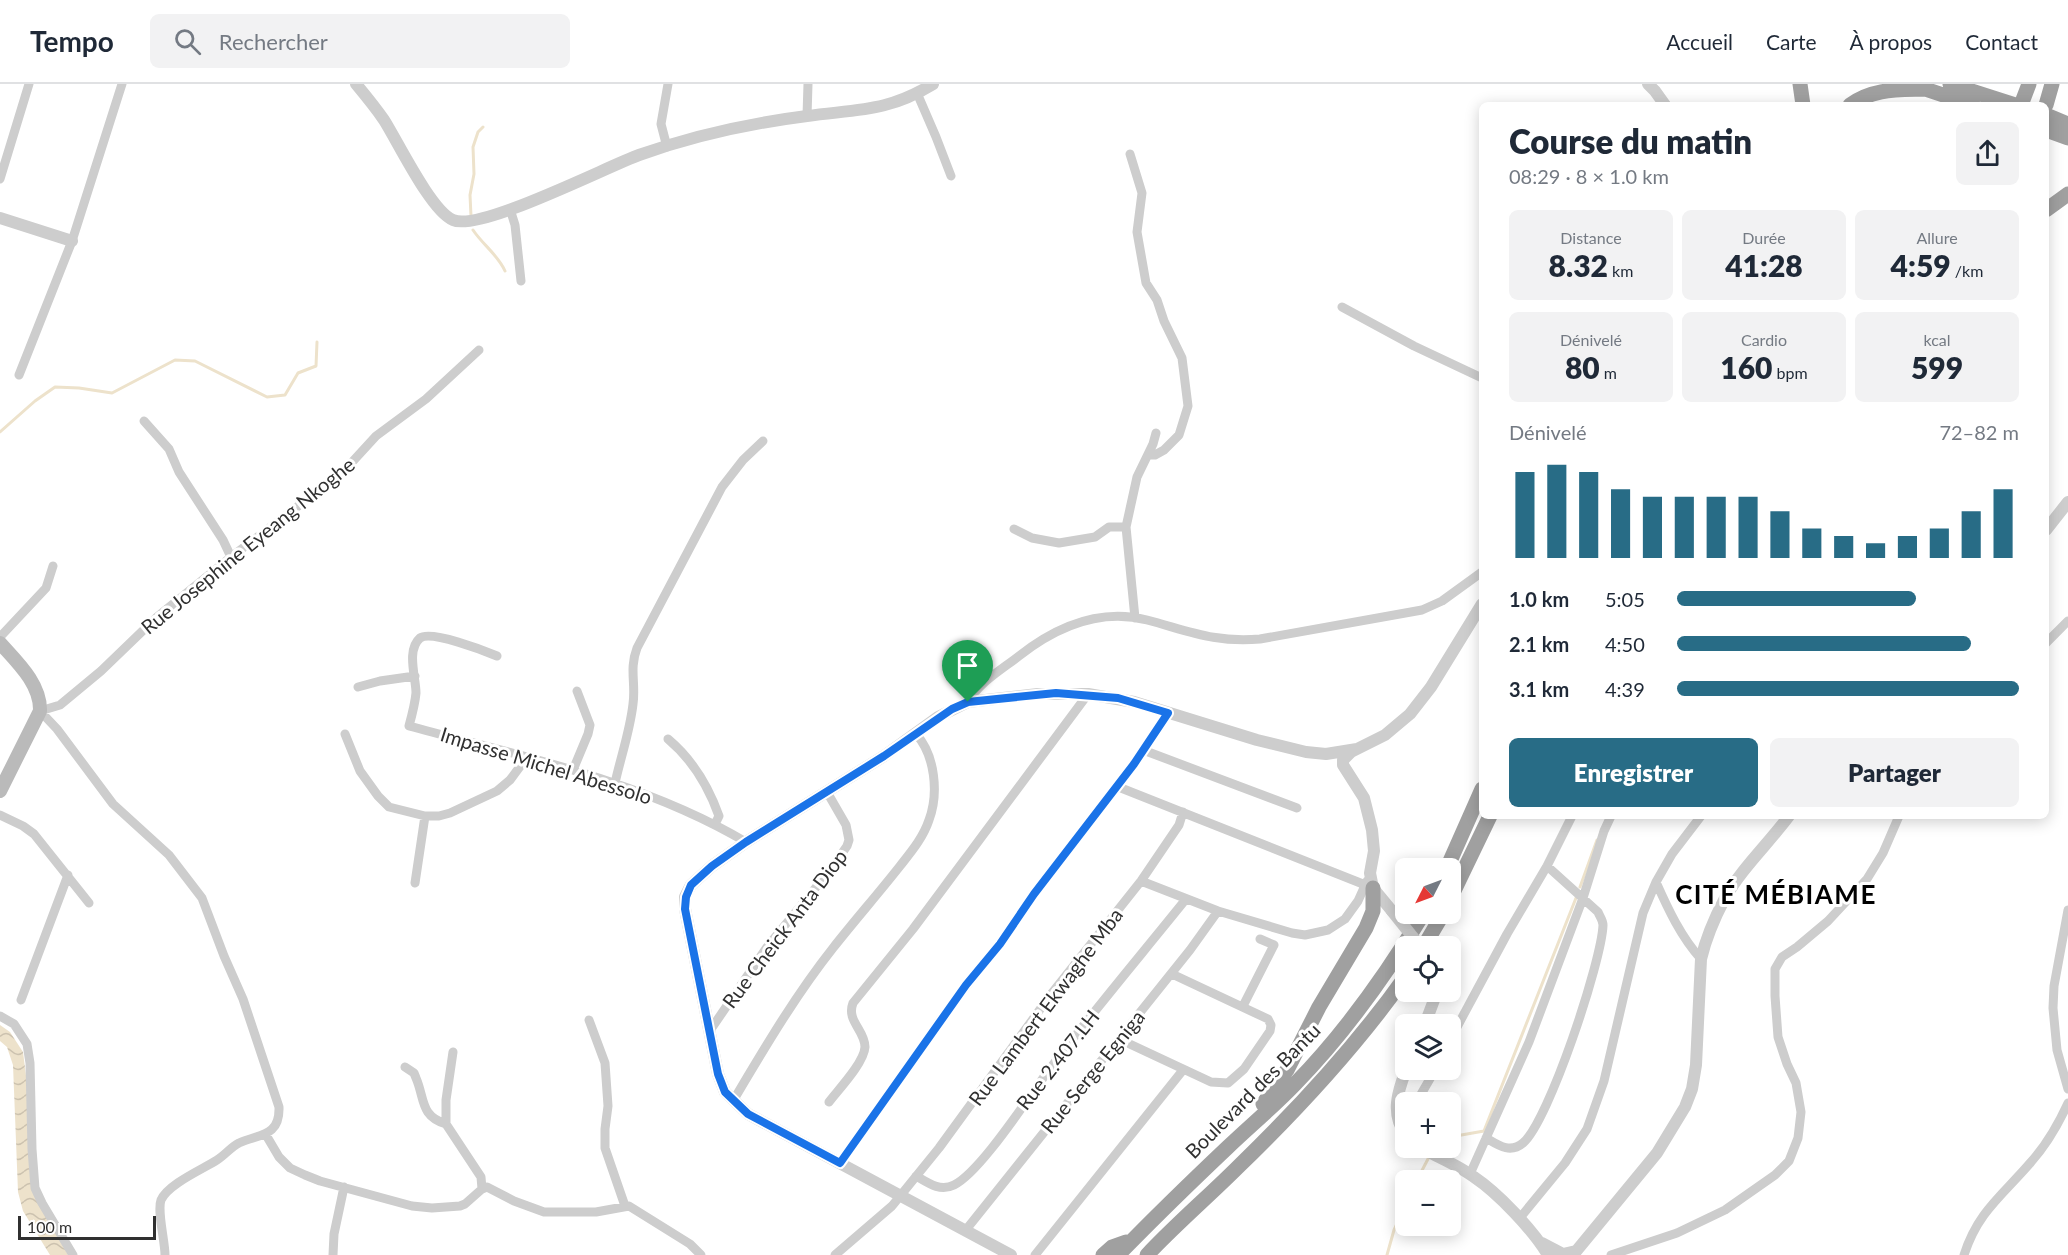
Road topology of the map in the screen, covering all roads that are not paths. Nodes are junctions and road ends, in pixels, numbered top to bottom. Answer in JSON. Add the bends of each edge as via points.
{"nodes":[{"id":1,"x":29,"y":84,"type":"edge"},
{"id":2,"x":122,"y":84,"type":"edge"},
{"id":3,"x":356,"y":84,"type":"edge"},
{"id":4,"x":668,"y":84,"type":"edge"},
{"id":5,"x":808,"y":84,"type":"edge"},
{"id":6,"x":933,"y":84,"type":"edge"},
{"id":7,"x":1648,"y":84,"type":"edge"},
{"id":8,"x":1802,"y":84,"type":"edge"},
{"id":9,"x":1910,"y":84,"type":"edge"},
{"id":10,"x":1950,"y":84,"type":"edge"},
{"id":11,"x":2029,"y":84,"type":"edge"},
{"id":12,"x":2052,"y":84,"type":"edge"},
{"id":13,"x":1926,"y":89,"type":"junction"},
{"id":14,"x":917,"y":93,"type":"junction"},
{"id":15,"x":1663,"y":102,"type":"edge"},
{"id":16,"x":1803,"y":102,"type":"edge"},
{"id":17,"x":1855,"y":102,"type":"edge"},
{"id":18,"x":1964,"y":102,"type":"edge"},
{"id":19,"x":2005,"y":102,"type":"edge"},
{"id":20,"x":2023,"y":102,"type":"edge"},
{"id":21,"x":2049,"y":105,"type":"edge"},
{"id":22,"x":807,"y":116,"type":"junction"},
{"id":23,"x":2049,"y":119,"type":"edge"},
{"id":24,"x":2049,"y":121,"type":"edge"},
{"id":25,"x":2068,"y":123,"type":"edge"},
{"id":26,"x":2068,"y":138,"type":"edge"},
{"id":27,"x":667,"y":147,"type":"junction"},
{"id":28,"x":1130,"y":154,"type":"dead end"},
{"id":29,"x":951,"y":176,"type":"dead end"},
{"id":30,"x":0,"y":179,"type":"edge"},
{"id":31,"x":2068,"y":194,"type":"edge"},
{"id":32,"x":2049,"y":208,"type":"edge"},
{"id":33,"x":510,"y":209,"type":"junction"},
{"id":34,"x":0,"y":218,"type":"edge"},
{"id":35,"x":72,"y":241,"type":"junction"},
{"id":36,"x":521,"y":281,"type":"dead end"},
{"id":37,"x":1342,"y":308,"type":"dead end"},
{"id":38,"x":479,"y":350,"type":"dead end"},
{"id":39,"x":19,"y":375,"type":"dead end"},
{"id":40,"x":1479,"y":377,"type":"edge"},
{"id":41,"x":144,"y":421,"type":"dead end"},
{"id":42,"x":1156,"y":433,"type":"dead end"},
{"id":43,"x":763,"y":441,"type":"dead end"},
{"id":44,"x":1148,"y":455,"type":"junction"},
{"id":45,"x":2068,"y":502,"type":"edge"},
{"id":46,"x":2049,"y":526,"type":"edge"},
{"id":47,"x":1126,"y":527,"type":"junction"},
{"id":48,"x":1014,"y":529,"type":"dead end"},
{"id":49,"x":231,"y":557,"type":"junction"},
{"id":50,"x":53,"y":566,"type":"dead end"},
{"id":51,"x":1479,"y":574,"type":"edge"},
{"id":52,"x":1479,"y":609,"type":"edge"},
{"id":53,"x":1135,"y":618,"type":"junction"},
{"id":54,"x":2068,"y":621,"type":"edge"},
{"id":55,"x":0,"y":637,"type":"edge"},
{"id":56,"x":2049,"y":640,"type":"edge"},
{"id":57,"x":0,"y":643,"type":"edge"},
{"id":58,"x":497,"y":656,"type":"dead end"},
{"id":59,"x":415,"y":676,"type":"junction"},
{"id":60,"x":358,"y":687,"type":"dead end"},
{"id":61,"x":577,"y":691,"type":"dead end"},
{"id":62,"x":1088,"y":694,"type":"junction"},
{"id":63,"x":968,"y":702,"type":"junction"},
{"id":64,"x":40,"y":711,"type":"junction"},
{"id":65,"x":1168,"y":713,"type":"junction"},
{"id":66,"x":345,"y":734,"type":"dead end"},
{"id":67,"x":916,"y":734,"type":"junction"},
{"id":68,"x":668,"y":739,"type":"dead end"},
{"id":69,"x":1357,"y":749,"type":"junction"},
{"id":70,"x":1143,"y":750,"type":"junction"},
{"id":71,"x":1318,"y":754,"type":"junction"},
{"id":72,"x":527,"y":757,"type":"junction"},
{"id":73,"x":573,"y":770,"type":"junction"},
{"id":74,"x":1350,"y":776,"type":"junction"},
{"id":75,"x":615,"y":783,"type":"junction"},
{"id":76,"x":1116,"y":786,"type":"junction"},
{"id":77,"x":0,"y":791,"type":"edge"},
{"id":78,"x":827,"y":792,"type":"junction"},
{"id":79,"x":1479,"y":796,"type":"edge"},
{"id":80,"x":1297,"y":808,"type":"dead end"},
{"id":81,"x":1184,"y":812,"type":"junction"},
{"id":82,"x":0,"y":815,"type":"edge"},
{"id":83,"x":425,"y":816,"type":"junction"},
{"id":84,"x":1489,"y":819,"type":"edge"},
{"id":85,"x":1570,"y":819,"type":"edge"},
{"id":86,"x":1610,"y":819,"type":"edge"},
{"id":87,"x":1787,"y":819,"type":"edge"},
{"id":88,"x":1898,"y":819,"type":"edge"},
{"id":89,"x":1693,"y":820,"type":"edge"},
{"id":90,"x":715,"y":824,"type":"junction"},
{"id":91,"x":746,"y":842,"type":"junction"},
{"id":92,"x":1451,"y":858,"type":"edge"},
{"id":93,"x":1547,"y":866,"type":"junction"},
{"id":94,"x":68,"y":875,"type":"junction"},
{"id":95,"x":1461,"y":876,"type":"edge"},
{"id":96,"x":1141,"y":881,"type":"junction"},
{"id":97,"x":1370,"y":882,"type":"junction"},
{"id":98,"x":1656,"y":882,"type":"junction"},
{"id":99,"x":415,"y":883,"type":"dead end"},
{"id":100,"x":1583,"y":898,"type":"junction"},
{"id":101,"x":1186,"y":899,"type":"junction"},
{"id":102,"x":89,"y":903,"type":"dead end"},
{"id":103,"x":2068,"y":910,"type":"edge"},
{"id":104,"x":1218,"y":911,"type":"junction"},
{"id":105,"x":1392,"y":911,"type":"junction"},
{"id":106,"x":1370,"y":919,"type":"junction"},
{"id":107,"x":1417,"y":924,"type":"edge"},
{"id":108,"x":1411,"y":936,"type":"edge"},
{"id":109,"x":1260,"y":939,"type":"dead end"},
{"id":110,"x":1701,"y":959,"type":"junction"},
{"id":111,"x":1172,"y":974,"type":"junction"},
{"id":112,"x":1395,"y":991,"type":"edge"},
{"id":113,"x":21,"y":1000,"type":"dead end"},
{"id":114,"x":1243,"y":1006,"type":"junction"},
{"id":115,"x":0,"y":1016,"type":"edge"},
{"id":116,"x":589,"y":1020,"type":"dead end"},
{"id":117,"x":1461,"y":1020,"type":"edge"},
{"id":118,"x":709,"y":1032,"type":"junction"},
{"id":119,"x":1119,"y":1039,"type":"junction"},
{"id":120,"x":453,"y":1052,"type":"dead end"},
{"id":121,"x":405,"y":1067,"type":"dead end"},
{"id":122,"x":1183,"y":1070,"type":"junction"},
{"id":123,"x":2068,"y":1089,"type":"edge"},
{"id":124,"x":733,"y":1101,"type":"junction"},
{"id":125,"x":829,"y":1102,"type":"dead end"},
{"id":126,"x":2068,"y":1103,"type":"edge"},
{"id":127,"x":446,"y":1124,"type":"junction"},
{"id":128,"x":266,"y":1135,"type":"junction"},
{"id":129,"x":1486,"y":1138,"type":"junction"},
{"id":130,"x":1227,"y":1148,"type":"junction"},
{"id":131,"x":1440,"y":1158,"type":"edge"},
{"id":132,"x":840,"y":1163,"type":"junction"},
{"id":133,"x":1470,"y":1174,"type":"junction"},
{"id":134,"x":916,"y":1176,"type":"junction"},
{"id":135,"x":344,"y":1187,"type":"junction"},
{"id":136,"x":482,"y":1189,"type":"junction"},
{"id":137,"x":900,"y":1197,"type":"junction"},
{"id":138,"x":625,"y":1206,"type":"junction"},
{"id":139,"x":1519,"y":1219,"type":"junction"},
{"id":140,"x":965,"y":1231,"type":"junction"},
{"id":141,"x":1538,"y":1240,"type":"junction"},
{"id":142,"x":1132,"y":1241,"type":"junction"},
{"id":143,"x":1574,"y":1253,"type":"edge"},
{"id":144,"x":73,"y":1255,"type":"edge"},
{"id":145,"x":165,"y":1255,"type":"edge"},
{"id":146,"x":333,"y":1255,"type":"edge"},
{"id":147,"x":701,"y":1255,"type":"edge"},
{"id":148,"x":835,"y":1255,"type":"edge"},
{"id":149,"x":1011,"y":1255,"type":"edge"},
{"id":150,"x":1035,"y":1255,"type":"edge"},
{"id":151,"x":1103,"y":1255,"type":"edge"},
{"id":152,"x":1118,"y":1255,"type":"edge"},
{"id":153,"x":1147,"y":1255,"type":"edge"},
{"id":154,"x":1548,"y":1255,"type":"edge"},
{"id":155,"x":1611,"y":1255,"type":"edge"},
{"id":156,"x":1965,"y":1255,"type":"edge"}],
"edges":[{"from":1,"to":30,"type":"street"},
{"from":2,"to":35,"type":"street"},
{"from":3,"to":33,"type":"street","via":[[447,217],[466,223]]},
{"from":4,"to":27,"type":"street","via":[[661,124]]},
{"from":5,"to":22,"type":"street"},
{"from":6,"to":14,"type":"street"},
{"from":7,"to":15,"type":"street"},
{"from":8,"to":16,"type":"highway"},
{"from":9,"to":13,"type":"highway"},
{"from":10,"to":19,"type":"highway"},
{"from":11,"to":20,"type":"highway"},
{"from":12,"to":21,"type":"highway"},
{"from":13,"to":17,"type":"highway","via":[[1886,90]]},
{"from":13,"to":18,"type":"highway"},
{"from":14,"to":22,"type":"street","via":[[877,108]]},
{"from":14,"to":29,"type":"street"},
{"from":22,"to":27,"type":"street","via":[[726,130]]},
{"from":23,"to":25,"type":"highway"},
{"from":24,"to":26,"type":"highway"},
{"from":27,"to":33,"type":"street","via":[[629,158]]},
{"from":28,"to":44,"type":"street","via":[[1142,193],[1137,232],[1146,283],[1182,358],[1188,406],[1179,435],[1164,450]]},
{"from":31,"to":32,"type":"highway"},
{"from":33,"to":36,"type":"street"},
{"from":34,"to":35,"type":"street"},
{"from":35,"to":39,"type":"street"},
{"from":37,"to":40,"type":"street"},
{"from":38,"to":49,"type":"street","name":"Rue Josephine Eyeang Nkoghe","via":[[426,399],[376,436],[343,472]]},
{"from":41,"to":49,"type":"street","via":[[169,449]]},
{"from":42,"to":44,"type":"street"},
{"from":43,"to":75,"type":"street","via":[[722,487],[637,648],[632,665],[634,700],[629,733]]},
{"from":44,"to":47,"type":"street","via":[[1137,477]]},
{"from":45,"to":46,"type":"street"},
{"from":47,"to":48,"type":"street","via":[[1109,527],[1095,537],[1059,543],[1032,538]]},
{"from":47,"to":53,"type":"street"},
{"from":49,"to":64,"type":"street","name":"Rue Josephine Eyeang Nkoghe","via":[[60,705]]},
{"from":50,"to":55,"type":"street","via":[[46,588]]},
{"from":51,"to":53,"type":"street","via":[[1442,601],[1422,610],[1260,639],[1215,639]]},
{"from":52,"to":69,"type":"street","via":[[1417,706],[1385,735]]},
{"from":53,"to":63,"type":"street","via":[[1096,617],[1057,631],[984,683]]},
{"from":54,"to":56,"type":"street"},
{"from":57,"to":64,"type":"main road","via":[[29,677],[41,702]]},
{"from":58,"to":59,"type":"street","via":[[461,643],[424,636],[414,652]]},
{"from":59,"to":60,"type":"street"},
{"from":59,"to":72,"type":"street","name":"Impasse Michel Abessolo","via":[[409,726]]},
{"from":61,"to":73,"type":"street","via":[[590,725]]},
{"from":62,"to":63,"type":"street","via":[[1038,694]]},
{"from":62,"to":65,"type":"street"},
{"from":62,"to":125,"type":"street","via":[[853,1003],[852,1019],[865,1049]]},
{"from":63,"to":67,"type":"street"},
{"from":64,"to":77,"type":"main road"},
{"from":64,"to":128,"type":"street","via":[[113,804],[179,866],[207,907],[279,1107],[278,1121]]},
{"from":65,"to":70,"type":"street"},
{"from":65,"to":71,"type":"street"},
{"from":66,"to":83,"type":"street","via":[[360,771],[378,796],[389,807]]},
{"from":67,"to":78,"type":"street"},
{"from":67,"to":124,"type":"street","via":[[931,759],[930,819],[921,837],[800,994]]},
{"from":68,"to":90,"type":"street","via":[[708,786],[719,816]]},
{"from":69,"to":71,"type":"street"},
{"from":69,"to":74,"type":"street","via":[[1343,760]]},
{"from":70,"to":76,"type":"street"},
{"from":70,"to":80,"type":"street"},
{"from":71,"to":74,"type":"street"},
{"from":72,"to":73,"type":"street","name":"Impasse Michel Abessolo"},
{"from":72,"to":83,"type":"street","via":[[497,791],[450,813]]},
{"from":73,"to":75,"type":"street","name":"Impasse Michel Abessolo"},
{"from":74,"to":97,"type":"street","via":[[1364,798],[1372,830]]},
{"from":75,"to":90,"type":"street","name":"Impasse Michel Abessolo"},
{"from":76,"to":81,"type":"street"},
{"from":76,"to":132,"type":"street","via":[[966,985]]},
{"from":78,"to":91,"type":"street"},
{"from":78,"to":118,"type":"street","name":"Rue Cheick Anta Diop","via":[[846,825],[847,846],[767,947]]},
{"from":79,"to":92,"type":"highway"},
{"from":81,"to":96,"type":"street","name":"Rue Lambert Ekwaghe Mba"},
{"from":81,"to":97,"type":"street"},
{"from":82,"to":94,"type":"street","via":[[34,834]]},
{"from":83,"to":99,"type":"street"},
{"from":84,"to":95,"type":"highway"},
{"from":85,"to":93,"type":"street"},
{"from":86,"to":100,"type":"street"},
{"from":87,"to":110,"type":"street","via":[[1725,898]]},
{"from":88,"to":155,"type":"street","via":[[1867,879],[1828,921],[1782,957],[1775,969],[1778,1037],[1796,1083],[1801,1112],[1798,1138],[1789,1161],[1725,1210],[1677,1233]]},
{"from":89,"to":98,"type":"street"},
{"from":90,"to":91,"type":"street","name":"Impasse Michel Abessolo"},
{"from":91,"to":118,"type":"street","via":[[700,875],[686,897],[688,929]]},
{"from":93,"to":100,"type":"street"},
{"from":93,"to":117,"type":"street"},
{"from":94,"to":102,"type":"street"},
{"from":94,"to":113,"type":"street"},
{"from":96,"to":101,"type":"street"},
{"from":96,"to":134,"type":"street","name":"Rue Lambert Ekwaghe Mba"},
{"from":97,"to":104,"type":"street","via":[[1345,919],[1318,933],[1292,933]]},
{"from":97,"to":105,"type":"street"},
{"from":97,"to":106,"type":"highway"},
{"from":98,"to":110,"type":"street","via":[[1681,932]]},
{"from":98,"to":139,"type":"street","via":[[1643,913],[1604,1081],[1587,1129],[1566,1163]]},
{"from":100,"to":129,"type":"street","via":[[1529,1042]]},
{"from":100,"to":129,"type":"street","via":[[1598,912],[1603,928],[1587,994],[1551,1095],[1523,1143],[1512,1149]]},
{"from":101,"to":104,"type":"street"},
{"from":101,"to":134,"type":"street","name":"Rue 2.407.LH","via":[[964,1178],[947,1188]]},
{"from":103,"to":123,"type":"street","via":[[2053,1008],[2057,1050]]},
{"from":104,"to":111,"type":"street","name":"Rue Serge Egniga"},
{"from":105,"to":106,"type":"highway","via":[[1381,909]]},
{"from":105,"to":108,"type":"street","bridge":true},
{"from":106,"to":130,"type":"highway","via":[[1287,1070]]},
{"from":107,"to":130,"type":"highway","name":"Boulevard des Bantu","via":[[1337,1037],[1294,1085]]},
{"from":109,"to":114,"type":"street","via":[[1274,945]]},
{"from":110,"to":143,"type":"street","via":[[1696,1065],[1685,1107],[1657,1153]]},
{"from":111,"to":114,"type":"street"},
{"from":111,"to":119,"type":"street","name":"Rue Serge Egniga"},
{"from":112,"to":153,"type":"highway","name":"Boulevard des Bantu","via":[[1357,1042],[1314,1089]]},
{"from":114,"to":122,"type":"street","via":[[1268,1019],[1271,1025],[1244,1069],[1228,1083],[1210,1082]]},
{"from":115,"to":144,"type":"street","via":[[14,1024],[27,1044],[35,1188]]},
{"from":116,"to":138,"type":"street","via":[[605,1063],[605,1148]]},
{"from":118,"to":124,"type":"street","via":[[718,1074]]},
{"from":119,"to":122,"type":"street"},
{"from":119,"to":140,"type":"street","name":"Rue Serge Egniga"},
{"from":120,"to":127,"type":"street"},
{"from":121,"to":127,"type":"street","via":[[414,1073],[427,1113]]},
{"from":122,"to":150,"type":"street"},
{"from":124,"to":132,"type":"street","via":[[748,1114]]},
{"from":126,"to":156,"type":"street","via":[[2056,1129],[2031,1162],[1976,1224]]},
{"from":127,"to":136,"type":"street","via":[[481,1177]]},
{"from":128,"to":135,"type":"street","via":[[290,1168]]},
{"from":128,"to":145,"type":"street","via":[[239,1144],[163,1197],[160,1206]]},
{"from":129,"to":133,"type":"street"},
{"from":130,"to":142,"type":"highway","name":"Boulevard des Bantu"},
{"from":131,"to":133,"type":"street"},
{"from":132,"to":137,"type":"street"},
{"from":133,"to":139,"type":"street"},
{"from":134,"to":137,"type":"street","name":"Rue Lambert Ekwaghe Mba"},
{"from":135,"to":136,"type":"street","via":[[432,1208],[465,1204]]},
{"from":135,"to":146,"type":"street"},
{"from":136,"to":138,"type":"street","via":[[487,1187],[544,1212],[596,1212]]},
{"from":137,"to":140,"type":"street"},
{"from":137,"to":148,"type":"street","name":"Rue Lambert Ekwaghe Mba"},
{"from":138,"to":147,"type":"street","via":[[643,1213]]},
{"from":139,"to":141,"type":"street"},
{"from":140,"to":149,"type":"street"},
{"from":141,"to":143,"type":"street","via":[[1563,1254]]},
{"from":141,"to":154,"type":"street"},
{"from":142,"to":151,"type":"highway","via":[[1112,1247]]},
{"from":142,"to":152,"type":"highway","name":"Boulevard des Bantu"}]}
